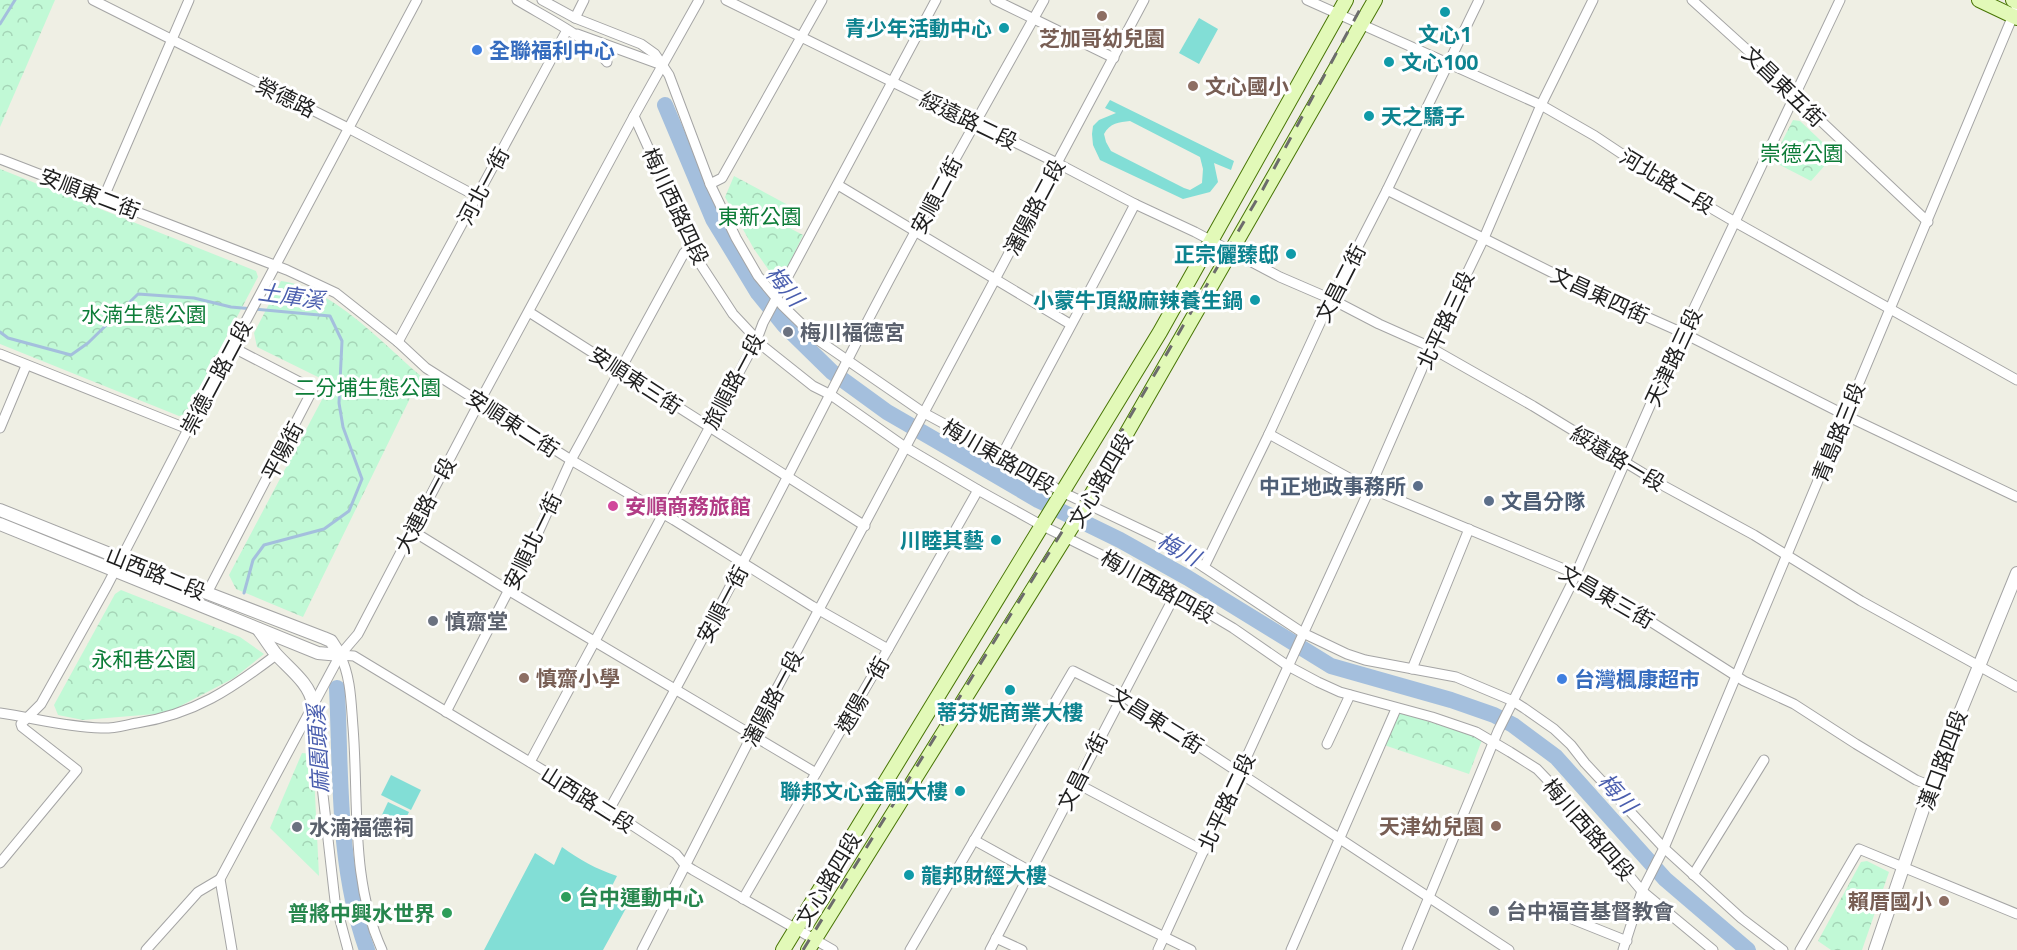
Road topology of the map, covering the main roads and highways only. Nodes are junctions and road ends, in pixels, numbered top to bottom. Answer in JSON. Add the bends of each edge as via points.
{"nodes":[{"id":1,"x":1346,"y":0,"type":"edge"},
{"id":2,"x":1375,"y":0,"type":"edge"},
{"id":3,"x":1978,"y":0,"type":"edge"},
{"id":4,"x":2015,"y":8,"type":"edge"},
{"id":5,"x":811,"y":945,"type":"edge"},
{"id":6,"x":783,"y":950,"type":"edge"}],
"edges":[{"from":1,"to":6,"type":"main road","name":"文心路四段","via":[[1160,332]]},
{"from":2,"to":5,"type":"main road","name":"文心路四段","via":[[1086,504]]},
{"from":3,"to":4,"type":"main road"}]}
